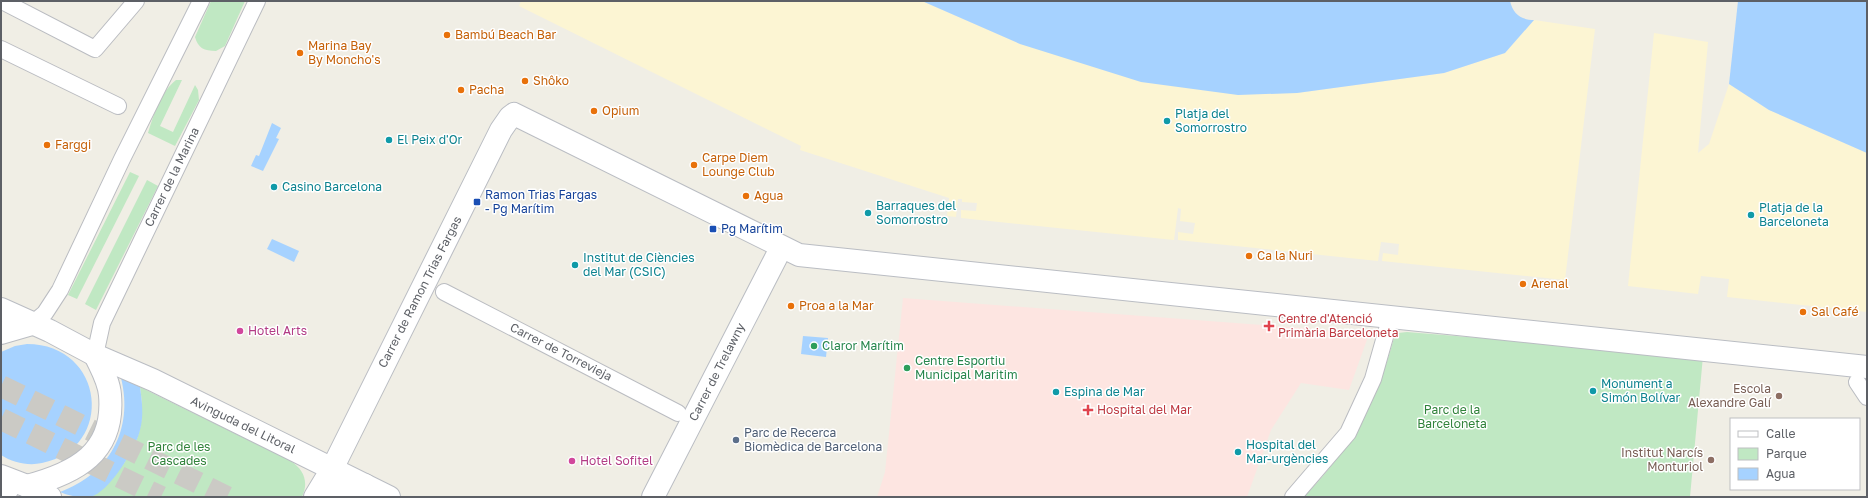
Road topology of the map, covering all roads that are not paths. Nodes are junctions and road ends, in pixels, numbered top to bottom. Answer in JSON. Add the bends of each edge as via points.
{"nodes":[{"id":1,"x":2,"y":1,"type":"edge"},
{"id":2,"x":136,"y":1,"type":"edge"},
{"id":3,"x":201,"y":1,"type":"edge"},
{"id":4,"x":257,"y":1,"type":"edge"},
{"id":5,"x":1,"y":49,"type":"edge"},
{"id":6,"x":118,"y":106,"type":"dead end"},
{"id":7,"x":781,"y":248,"type":"junction"},
{"id":8,"x":444,"y":292,"type":"dead end"},
{"id":9,"x":1,"y":309,"type":"edge"},
{"id":10,"x":1390,"y":319,"type":"junction"},
{"id":11,"x":32,"y":324,"type":"junction"},
{"id":12,"x":1,"y":333,"type":"edge"},
{"id":13,"x":95,"y":355,"type":"junction"},
{"id":14,"x":1862,"y":375,"type":"edge"},
{"id":15,"x":1867,"y":397,"type":"edge"},
{"id":16,"x":678,"y":413,"type":"dead end"},
{"id":17,"x":332,"y":469,"type":"junction"},
{"id":18,"x":11,"y":485,"type":"edge"},
{"id":19,"x":365,"y":485,"type":"junction"},
{"id":20,"x":50,"y":497,"type":"edge"},
{"id":21,"x":315,"y":497,"type":"edge"},
{"id":22,"x":330,"y":497,"type":"edge"},
{"id":23,"x":389,"y":497,"type":"edge"},
{"id":24,"x":653,"y":497,"type":"edge"},
{"id":25,"x":1293,"y":497,"type":"edge"}],
"edges":[{"from":1,"to":2,"type":"street","via":[[95,49]]},
{"from":3,"to":11,"type":"street","via":[[60,290],[45,313]]},
{"from":4,"to":13,"type":"street","name":"Carrer de la Marina","via":[[102,323]]},
{"from":5,"to":6,"type":"street"},
{"from":7,"to":10,"type":"street","via":[[799,256]]},
{"from":7,"to":17,"type":"street","name":"Carrer de Ramon Trias Fargas","via":[[514,114],[510,117],[395,340]]},
{"from":7,"to":24,"type":"street","name":"Carrer de Trelawny"},
{"from":8,"to":16,"type":"street","name":"Carrer de Torrevieja"},
{"from":9,"to":11,"type":"street"},
{"from":10,"to":14,"type":"street"},
{"from":10,"to":25,"type":"street","via":[[1373,379],[1348,433]]},
{"from":11,"to":12,"type":"street"},
{"from":11,"to":13,"type":"street","name":"Avinguda del Litoral"},
{"from":13,"to":17,"type":"street","name":"Avinguda del Litoral","via":[[153,380]]},
{"from":13,"to":18,"type":"street","via":[[106,377],[110,394],[109,419],[103,440],[93,454],[78,467],[55,479]]},
{"from":14,"to":15,"type":"street"},
{"from":17,"to":19,"type":"street","name":"Avinguda del Litoral"},
{"from":17,"to":21,"type":"street","name":"Carrer de Ramon Trias Fargas"},
{"from":18,"to":20,"type":"street"},
{"from":19,"to":22,"type":"street","via":[[343,489]]},
{"from":19,"to":23,"type":"street","name":"Avinguda del Litoral"}]}
